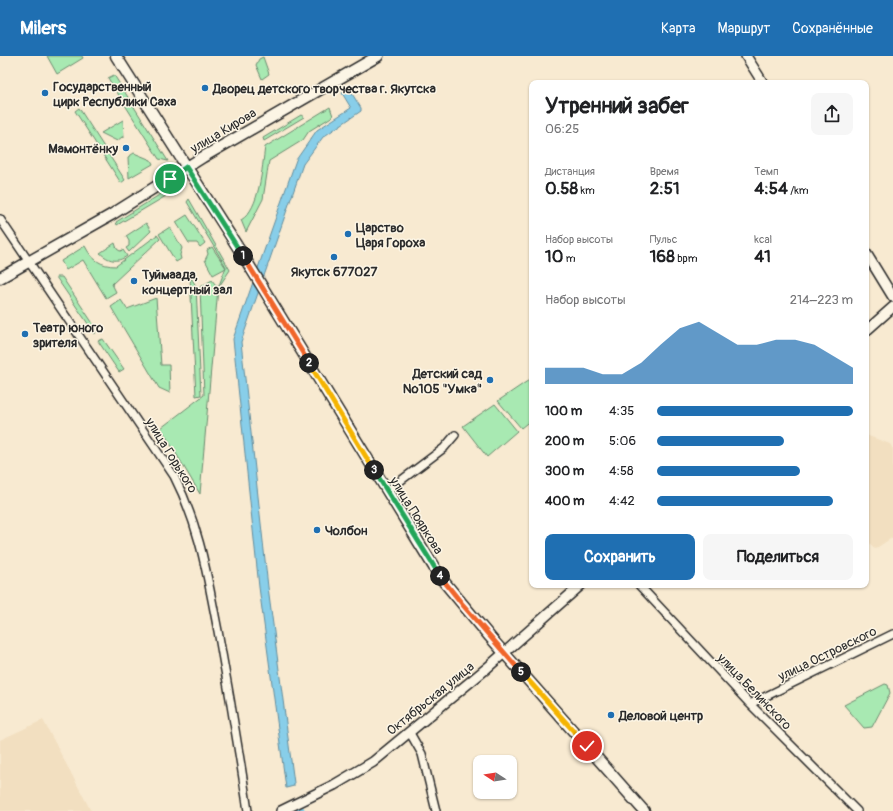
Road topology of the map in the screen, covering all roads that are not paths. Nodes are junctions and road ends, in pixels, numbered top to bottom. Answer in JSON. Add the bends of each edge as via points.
{"nodes":[{"id":1,"x":116,"y":56,"type":"edge"},
{"id":2,"x":378,"y":56,"type":"edge"},
{"id":3,"x":746,"y":56,"type":"edge"},
{"id":4,"x":761,"y":80,"type":"edge"},
{"id":5,"x":186,"y":167,"type":"junction"},
{"id":6,"x":0,"y":219,"type":"edge"},
{"id":7,"x":869,"y":258,"type":"edge"},
{"id":8,"x":29,"y":262,"type":"junction"},
{"id":9,"x":0,"y":278,"type":"edge"},
{"id":10,"x":893,"y":297,"type":"edge"},
{"id":11,"x":893,"y":307,"type":"edge"},
{"id":12,"x":869,"y":328,"type":"edge"},
{"id":13,"x":455,"y":435,"type":"dead end"},
{"id":14,"x":388,"y":491,"type":"junction"},
{"id":15,"x":578,"y":588,"type":"edge"},
{"id":16,"x":642,"y":588,"type":"edge"},
{"id":17,"x":893,"y":634,"type":"edge"},
{"id":18,"x":504,"y":653,"type":"junction"},
{"id":19,"x":750,"y":704,"type":"junction"},
{"id":20,"x":410,"y":733,"type":"junction"},
{"id":21,"x":248,"y":811,"type":"edge"},
{"id":22,"x":281,"y":811,"type":"edge"},
{"id":23,"x":436,"y":811,"type":"edge"},
{"id":24,"x":644,"y":811,"type":"edge"},
{"id":25,"x":857,"y":811,"type":"edge"}],
"edges":[{"from":1,"to":5,"type":"main road","name":"улица Пояркова"},
{"from":2,"to":5,"type":"main road","name":"улица Кирова"},
{"from":3,"to":4,"type":"street"},
{"from":5,"to":8,"type":"main road","name":"улица Кирова"},
{"from":5,"to":14,"type":"main road","name":"улица Пояркова"},
{"from":6,"to":8,"type":"street","name":"улица Горького"},
{"from":7,"to":10,"type":"street"},
{"from":8,"to":9,"type":"main road","name":"улица Кирова"},
{"from":8,"to":21,"type":"street","name":"улица Горького","via":[[174,476],[193,516],[209,582]]},
{"from":11,"to":12,"type":"street"},
{"from":13,"to":14,"type":"street","via":[[444,448]]},
{"from":14,"to":18,"type":"main road","name":"улица Пояркова","via":[[440,577]]},
{"from":15,"to":18,"type":"street","name":"Октябрьская улица"},
{"from":16,"to":19,"type":"street","name":"улица Белинского"},
{"from":17,"to":19,"type":"street","name":"улица Островского"},
{"from":18,"to":20,"type":"street","name":"Октябрьская улица"},
{"from":18,"to":24,"type":"main road","name":"улица Пояркова"},
{"from":19,"to":25,"type":"street","name":"улица Белинского"},
{"from":20,"to":22,"type":"street","name":"Октябрьская улица","via":[[373,762]]},
{"from":20,"to":23,"type":"street","via":[[422,754]]}]}
